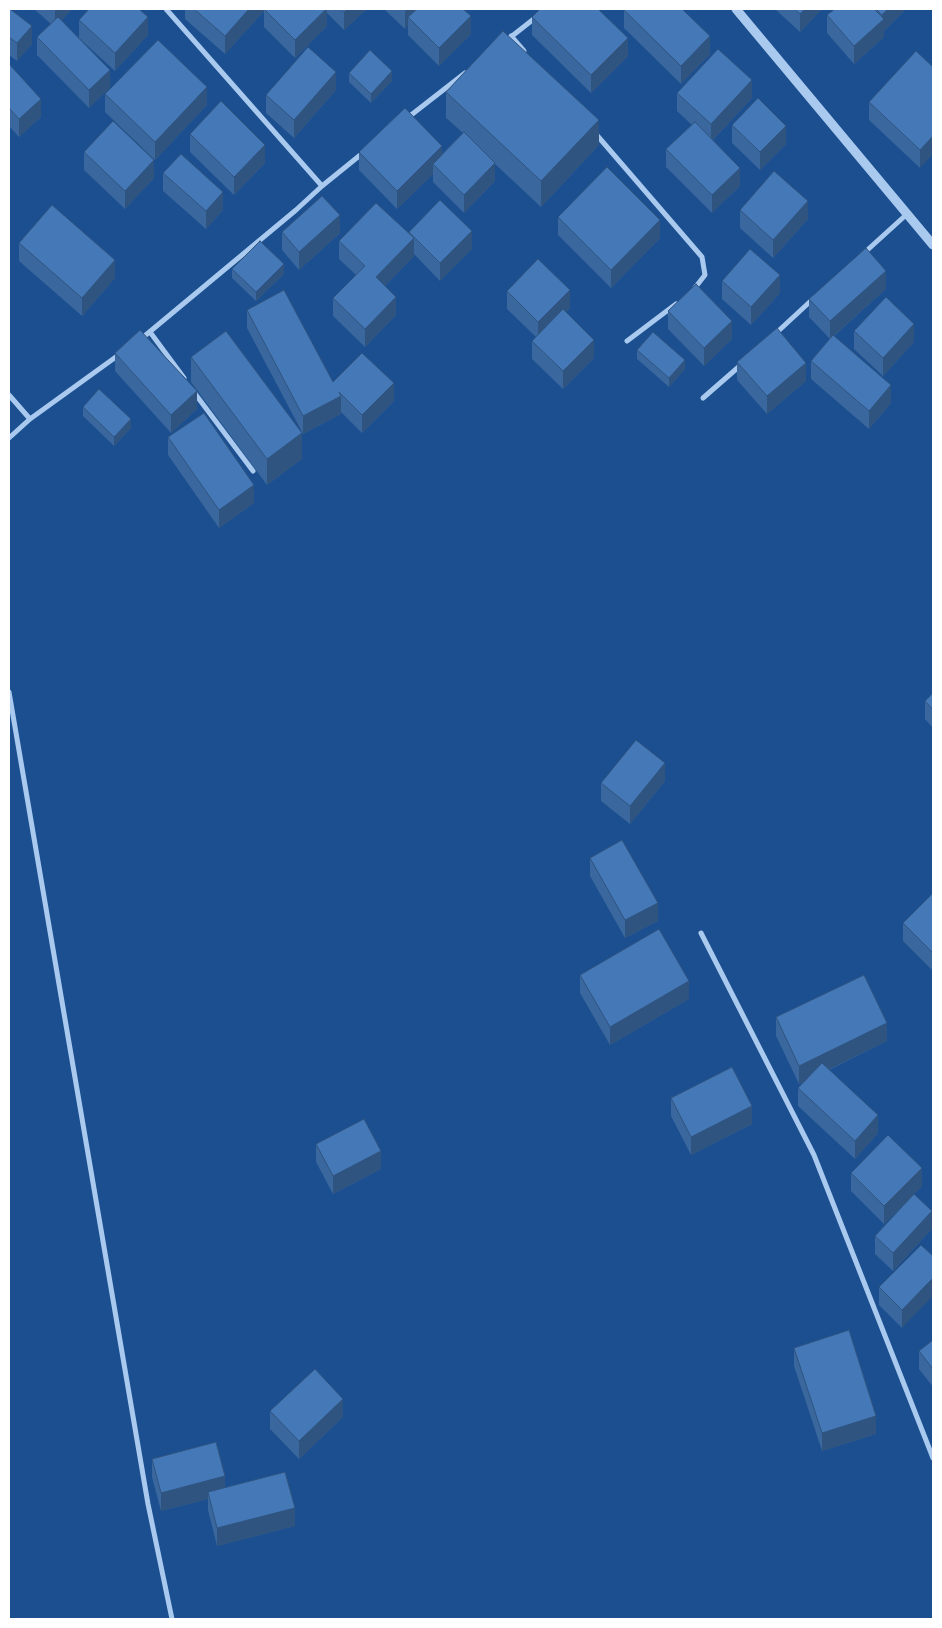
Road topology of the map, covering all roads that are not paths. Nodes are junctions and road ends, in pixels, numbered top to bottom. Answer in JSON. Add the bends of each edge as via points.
{"nodes":[{"id":1,"x":166,"y":9,"type":"edge"},
{"id":2,"x":736,"y":9,"type":"edge"},
{"id":3,"x":540,"y":14,"type":"edge"},
{"id":4,"x":511,"y":36,"type":"junction"},
{"id":5,"x":504,"y":42,"type":"edge"},
{"id":6,"x":530,"y":58,"type":"edge"},
{"id":7,"x":474,"y":66,"type":"edge"},
{"id":8,"x":398,"y":126,"type":"edge"},
{"id":9,"x":593,"y":131,"type":"edge"},
{"id":10,"x":367,"y":150,"type":"edge"},
{"id":11,"x":322,"y":186,"type":"junction"},
{"id":12,"x":907,"y":214,"type":"junction"},
{"id":13,"x":933,"y":245,"type":"edge"},
{"id":14,"x":856,"y":260,"type":"edge"},
{"id":15,"x":692,"y":292,"type":"edge"},
{"id":16,"x":820,"y":293,"type":"edge"},
{"id":17,"x":678,"y":302,"type":"edge"},
{"id":18,"x":150,"y":332,"type":"junction"},
{"id":19,"x":769,"y":339,"type":"edge"},
{"id":20,"x":627,"y":341,"type":"dead end"},
{"id":21,"x":134,"y":344,"type":"edge"},
{"id":22,"x":126,"y":349,"type":"edge"},
{"id":23,"x":747,"y":359,"type":"edge"},
{"id":24,"x":9,"y":395,"type":"edge"},
{"id":25,"x":703,"y":398,"type":"dead end"},
{"id":26,"x":30,"y":419,"type":"junction"},
{"id":27,"x":9,"y":438,"type":"edge"},
{"id":28,"x":253,"y":471,"type":"dead end"},
{"id":29,"x":9,"y":692,"type":"edge"},
{"id":30,"x":701,"y":933,"type":"dead end"},
{"id":31,"x":933,"y":1458,"type":"edge"},
{"id":32,"x":172,"y":1619,"type":"edge"}],
"edges":[{"from":1,"to":11,"type":"street"},
{"from":2,"to":12,"type":"street"},
{"from":3,"to":4,"type":"street"},
{"from":4,"to":5,"type":"street"},
{"from":4,"to":6,"type":"street"},
{"from":7,"to":8,"type":"street"},
{"from":9,"to":15,"type":"street","via":[[702,257],[705,275]]},
{"from":10,"to":11,"type":"street"},
{"from":11,"to":18,"type":"street"},
{"from":12,"to":13,"type":"street"},
{"from":12,"to":14,"type":"street"},
{"from":16,"to":19,"type":"street"},
{"from":17,"to":20,"type":"street"},
{"from":18,"to":21,"type":"street"},
{"from":18,"to":28,"type":"street"},
{"from":22,"to":26,"type":"street"},
{"from":23,"to":25,"type":"street"},
{"from":24,"to":26,"type":"street"},
{"from":26,"to":27,"type":"street"},
{"from":29,"to":32,"type":"street","via":[[148,1504]]},
{"from":30,"to":31,"type":"street","via":[[814,1155]]}]}
